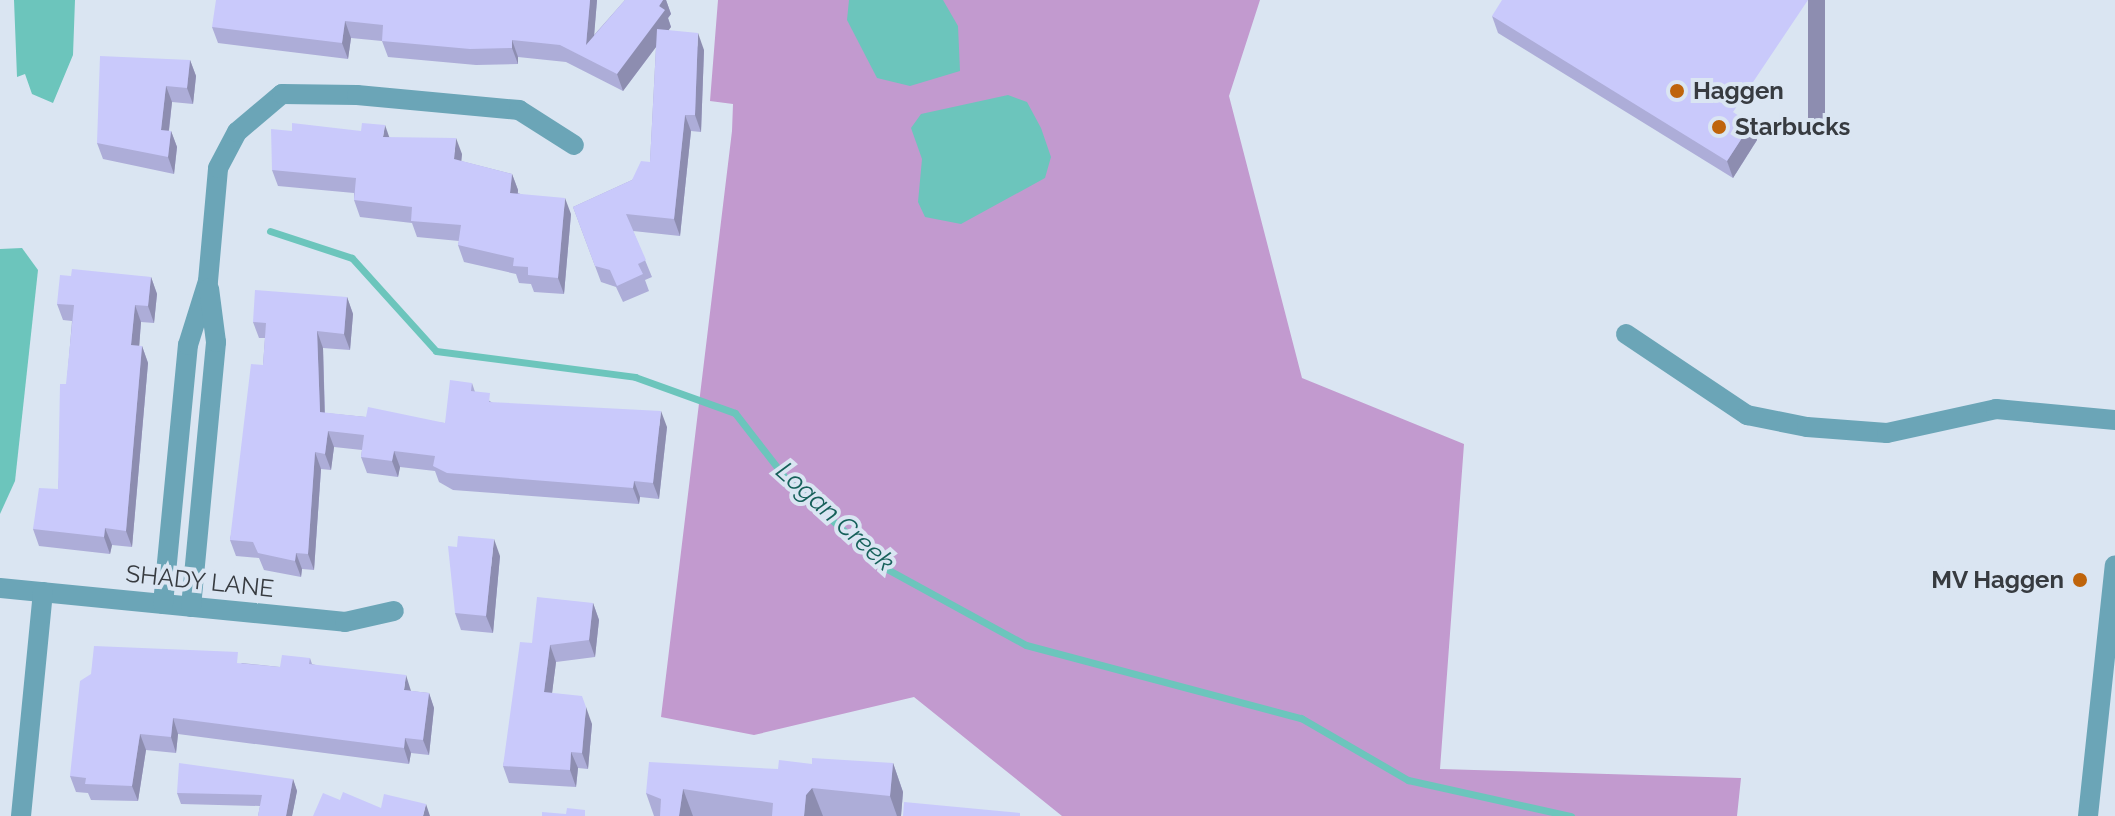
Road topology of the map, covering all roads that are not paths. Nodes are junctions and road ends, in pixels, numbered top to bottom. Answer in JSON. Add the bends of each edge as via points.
{"nodes":[{"id":1,"x":574,"y":145,"type":"dead end"},
{"id":2,"x":208,"y":281,"type":"junction"},
{"id":3,"x":1626,"y":334,"type":"dead end"},
{"id":4,"x":2115,"y":420,"type":"edge"},
{"id":5,"x":2115,"y":565,"type":"edge"},
{"id":6,"x":0,"y":588,"type":"edge"},
{"id":7,"x":43,"y":592,"type":"junction"},
{"id":8,"x":163,"y":604,"type":"junction"},
{"id":9,"x":191,"y":607,"type":"junction"},
{"id":10,"x":394,"y":611,"type":"dead end"},
{"id":11,"x":21,"y":816,"type":"edge"},
{"id":12,"x":2088,"y":816,"type":"edge"}],
"edges":[{"from":1,"to":2,"type":"street","via":[[519,110],[282,94],[237,132],[218,168]]},
{"from":2,"to":8,"type":"street","via":[[188,345]]},
{"from":2,"to":9,"type":"street","via":[[216,342]]},
{"from":3,"to":4,"type":"street","via":[[1747,415],[1807,427],[1887,433],[1996,409]]},
{"from":5,"to":12,"type":"street"},
{"from":6,"to":7,"type":"street","name":"SHADY LANE"},
{"from":7,"to":8,"type":"street","name":"SHADY LANE"},
{"from":7,"to":11,"type":"street"},
{"from":8,"to":9,"type":"street","name":"SHADY LANE"},
{"from":9,"to":10,"type":"street","name":"SHADY LANE","via":[[345,622]]}]}
